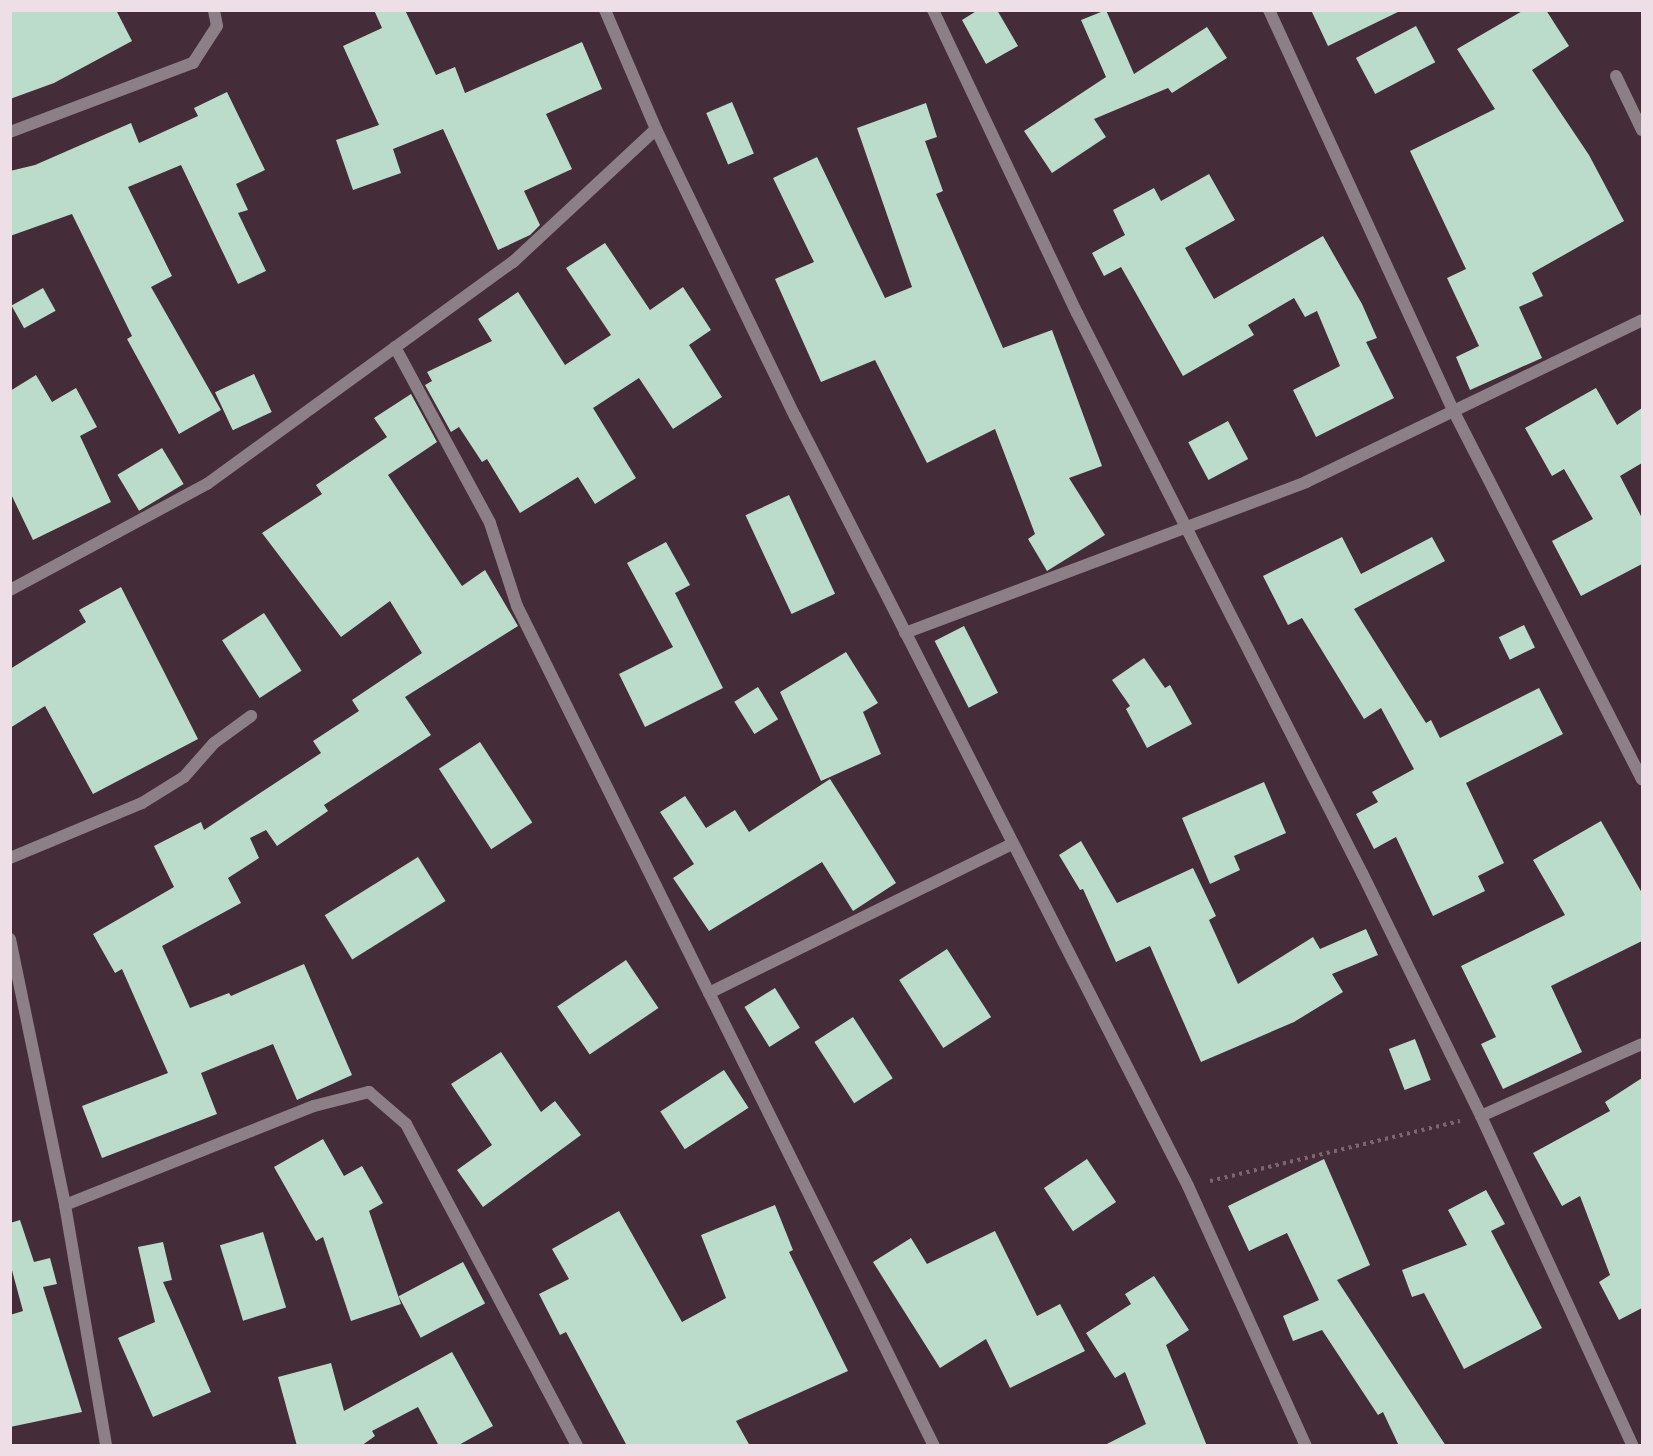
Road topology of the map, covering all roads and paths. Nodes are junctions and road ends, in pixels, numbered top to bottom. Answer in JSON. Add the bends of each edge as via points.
{"nodes":[{"id":1,"x":214,"y":10,"type":"edge"},
{"id":2,"x":605,"y":10,"type":"edge"},
{"id":3,"x":933,"y":10,"type":"edge"},
{"id":4,"x":1269,"y":10,"type":"edge"},
{"id":5,"x":1616,"y":76,"type":"dead end"},
{"id":6,"x":656,"y":129,"type":"junction"},
{"id":7,"x":1642,"y":130,"type":"edge"},
{"id":8,"x":10,"y":132,"type":"edge"},
{"id":9,"x":1642,"y":320,"type":"edge"},
{"id":10,"x":395,"y":347,"type":"junction"},
{"id":11,"x":1454,"y":410,"type":"junction"},
{"id":12,"x":1188,"y":526,"type":"junction"},
{"id":13,"x":10,"y":590,"type":"edge"},
{"id":14,"x":905,"y":633,"type":"junction"},
{"id":15,"x":251,"y":716,"type":"dead end"},
{"id":16,"x":1642,"y":780,"type":"edge"},
{"id":17,"x":1012,"y":844,"type":"junction"},
{"id":18,"x":10,"y":858,"type":"edge"},
{"id":19,"x":10,"y":939,"type":"edge"},
{"id":20,"x":709,"y":993,"type":"junction"},
{"id":21,"x":1642,"y":1044,"type":"edge"},
{"id":22,"x":1481,"y":1116,"type":"junction"},
{"id":23,"x":1188,"y":1186,"type":"junction"},
{"id":24,"x":65,"y":1205,"type":"junction"},
{"id":25,"x":106,"y":1446,"type":"edge"},
{"id":26,"x":577,"y":1446,"type":"edge"},
{"id":27,"x":934,"y":1446,"type":"edge"},
{"id":28,"x":1306,"y":1446,"type":"edge"},
{"id":29,"x":1633,"y":1446,"type":"edge"}],
"edges":[{"from":1,"to":8,"type":"street","via":[[217,26],[193,63]]},
{"from":2,"to":6,"type":"street"},
{"from":3,"to":12,"type":"street","via":[[1077,313]]},
{"from":4,"to":11,"type":"street"},
{"from":5,"to":7,"type":"street"},
{"from":6,"to":10,"type":"street","via":[[513,262]]},
{"from":6,"to":14,"type":"street"},
{"from":9,"to":11,"type":"street"},
{"from":10,"to":13,"type":"street","via":[[207,484]]},
{"from":10,"to":20,"type":"street","via":[[490,523],[517,606]]},
{"from":11,"to":12,"type":"street","via":[[1306,482]]},
{"from":11,"to":16,"type":"street"},
{"from":12,"to":14,"type":"street"},
{"from":12,"to":22,"type":"street"},
{"from":14,"to":17,"type":"street"},
{"from":15,"to":18,"type":"street","via":[[214,743],[184,777],[142,803]]},
{"from":17,"to":20,"type":"street"},
{"from":17,"to":23,"type":"street"},
{"from":19,"to":24,"type":"street"},
{"from":20,"to":27,"type":"street"},
{"from":21,"to":22,"type":"street"},
{"from":22,"to":23,"type":"path"},
{"from":22,"to":29,"type":"street"},
{"from":23,"to":28,"type":"street"},
{"from":24,"to":25,"type":"street"},
{"from":24,"to":26,"type":"street","via":[[314,1106],[369,1092],[406,1124]]}]}
